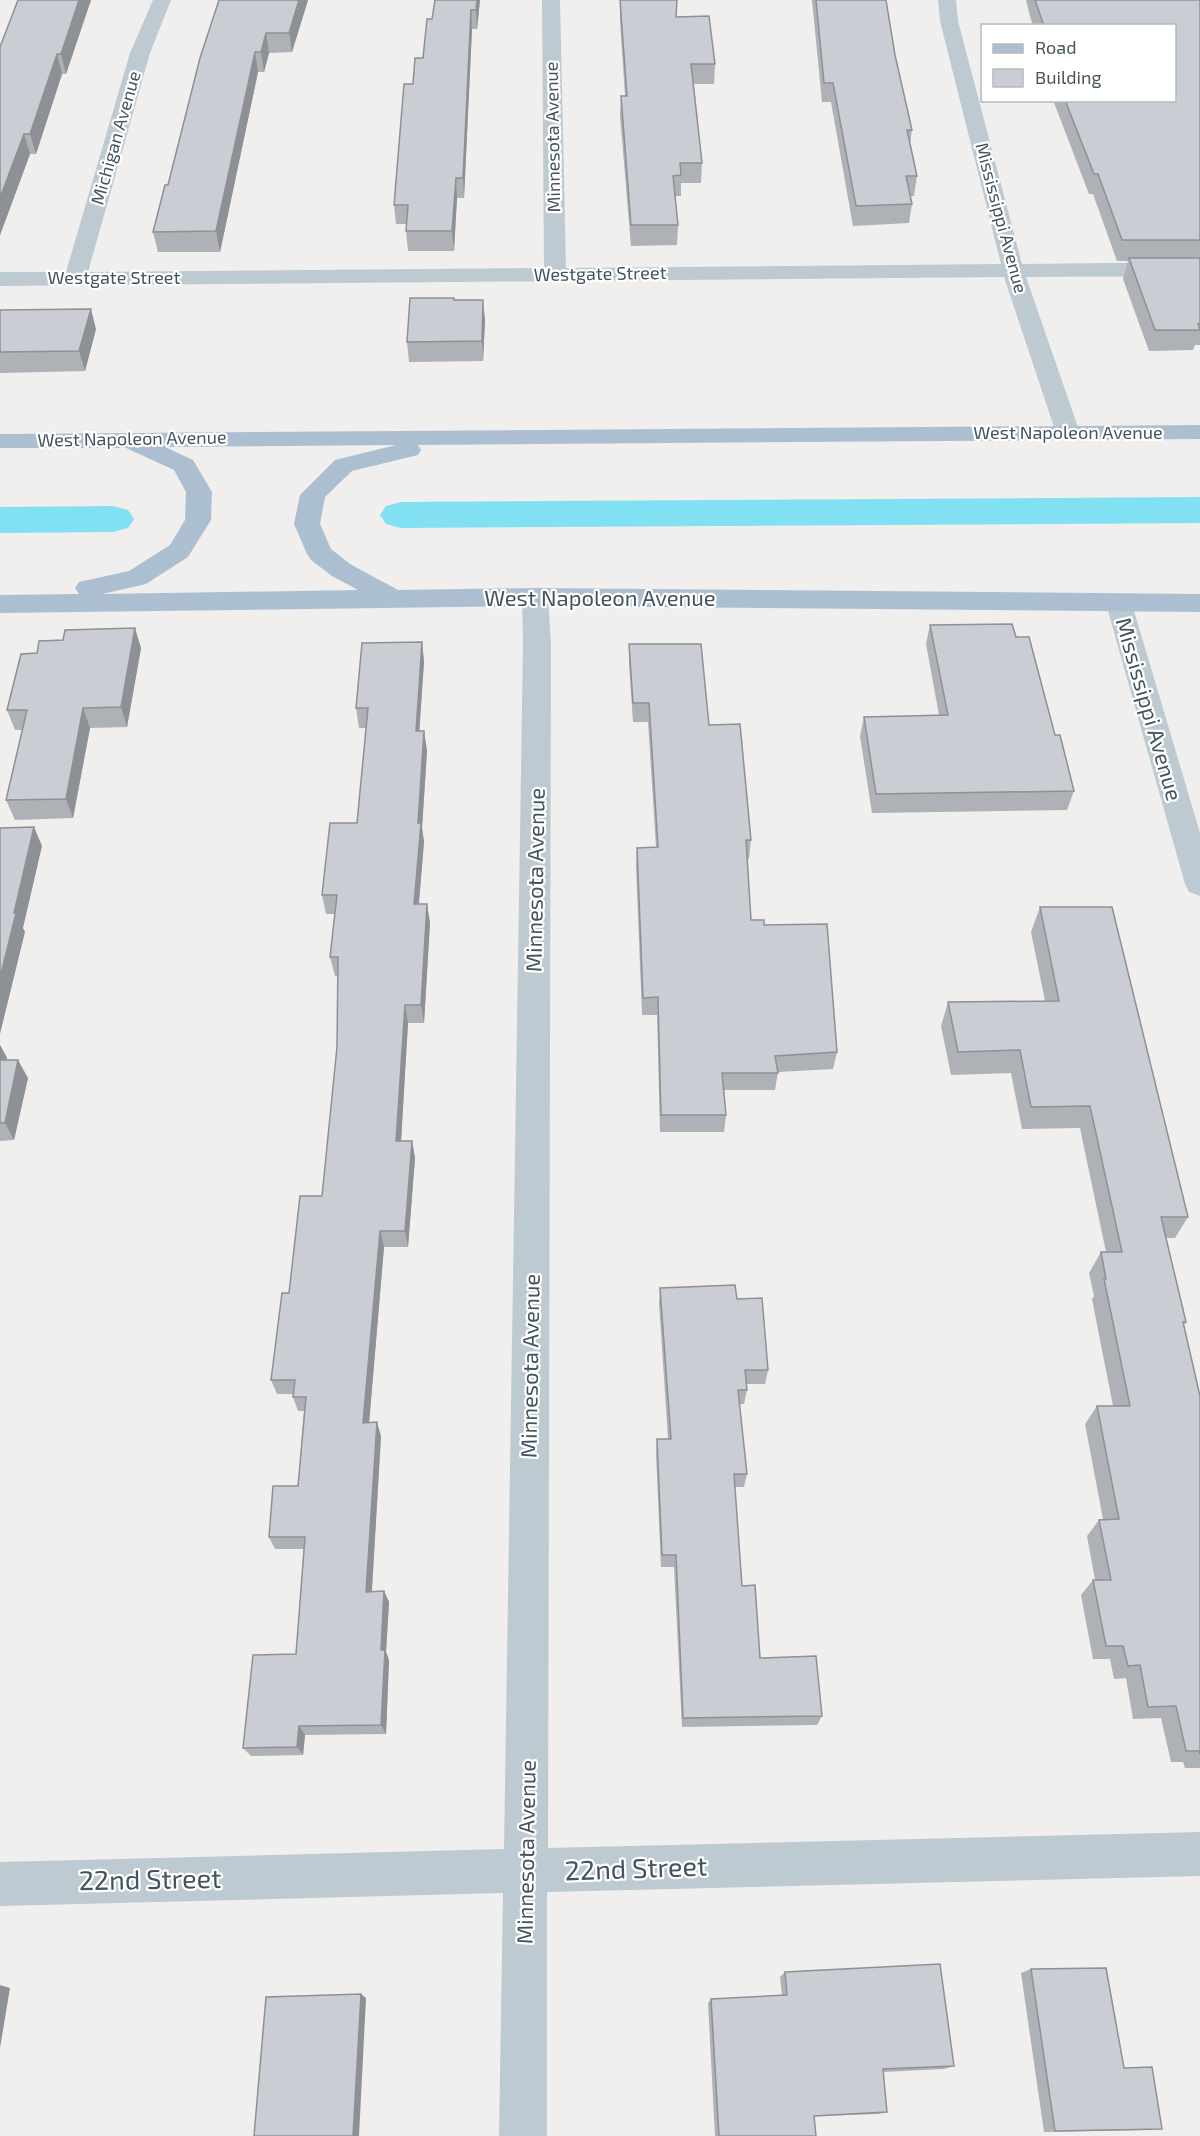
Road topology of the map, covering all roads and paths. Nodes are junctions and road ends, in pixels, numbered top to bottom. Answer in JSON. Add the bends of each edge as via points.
{"nodes":[{"id":1,"x":162,"y":0,"type":"edge"},
{"id":2,"x":550,"y":0,"type":"edge"},
{"id":3,"x":947,"y":0,"type":"edge"},
{"id":4,"x":1200,"y":269,"type":"edge"},
{"id":5,"x":1013,"y":270,"type":"junction"},
{"id":6,"x":555,"y":275,"type":"junction"},
{"id":7,"x":75,"y":278,"type":"junction"},
{"id":8,"x":0,"y":279,"type":"edge"},
{"id":9,"x":1200,"y":432,"type":"edge"},
{"id":10,"x":1068,"y":433,"type":"junction"},
{"id":11,"x":469,"y":436,"type":"junction"},
{"id":12,"x":126,"y":439,"type":"junction"},
{"id":13,"x":0,"y":441,"type":"edge"},
{"id":14,"x":535,"y":597,"type":"junction"},
{"id":15,"x":392,"y":599,"type":"junction"},
{"id":16,"x":1200,"y":603,"type":"edge"},
{"id":17,"x":8,"y":604,"type":"edge"},
{"id":18,"x":1119,"y":604,"type":"junction"},
{"id":19,"x":1200,"y":884,"type":"edge"},
{"id":20,"x":1200,"y":1854,"type":"edge"},
{"id":21,"x":526,"y":1872,"type":"junction"},
{"id":22,"x":0,"y":1884,"type":"edge"},
{"id":23,"x":523,"y":2136,"type":"edge"}],
"edges":[{"from":1,"to":7,"type":"street","name":"Michigan Avenue","via":[[140,53]]},
{"from":2,"to":6,"type":"street","name":"Minnesota Avenue"},
{"from":3,"to":5,"type":"street","name":"Mississippi Avenue","via":[[949,21]]},
{"from":4,"to":5,"type":"street","name":"Westgate Street"},
{"from":5,"to":6,"type":"street","name":"Westgate Street"},
{"from":5,"to":10,"type":"street","name":"Mississippi Avenue"},
{"from":6,"to":7,"type":"street","name":"Westgate Street"},
{"from":7,"to":8,"type":"street","name":"Westgate Street"},
{"from":9,"to":10,"type":"main road","name":"West Napoleon Avenue"},
{"from":10,"to":11,"type":"main road","name":"West Napoleon Avenue"},
{"from":11,"to":12,"type":"main road","name":"West Napoleon Avenue"},
{"from":11,"to":15,"type":"main road","via":[[344,465],[313,495],[307,524],[320,554]]},
{"from":12,"to":13,"type":"main road","name":"West Napoleon Avenue"},
{"from":12,"to":17,"type":"main road","via":[[184,465],[199,492],[198,520],[179,551],[137,578]]},
{"from":14,"to":15,"type":"main road","name":"West Napoleon Avenue"},
{"from":14,"to":18,"type":"main road","name":"West Napoleon Avenue"},
{"from":14,"to":21,"type":"street","name":"Minnesota Avenue"},
{"from":15,"to":17,"type":"main road","name":"West Napoleon Avenue"},
{"from":16,"to":18,"type":"main road","name":"West Napoleon Avenue"},
{"from":18,"to":19,"type":"street","name":"Mississippi Avenue"},
{"from":20,"to":21,"type":"street","name":"22nd Street"},
{"from":21,"to":22,"type":"street","name":"22nd Street"},
{"from":21,"to":23,"type":"street","name":"Minnesota Avenue"}]}
